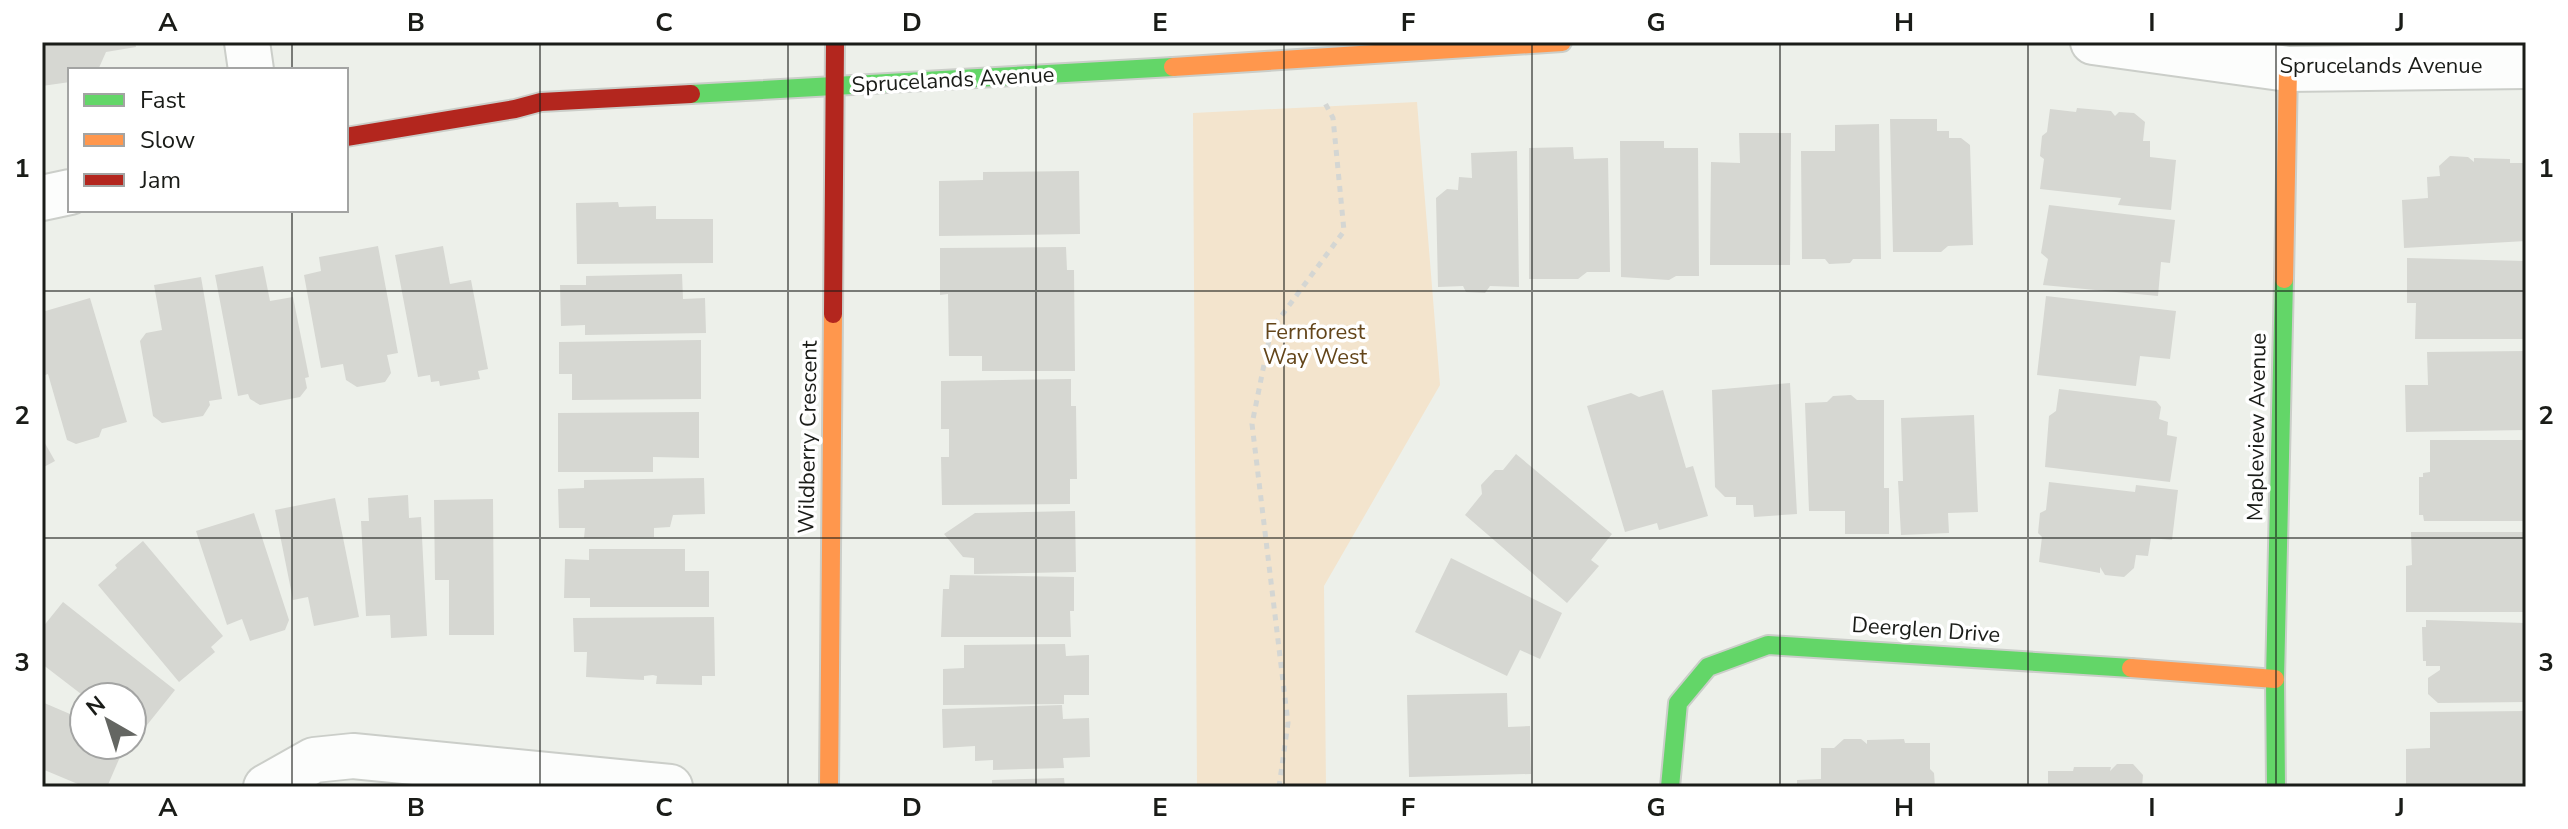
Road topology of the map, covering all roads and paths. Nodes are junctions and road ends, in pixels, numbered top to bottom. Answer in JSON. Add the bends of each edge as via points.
{"nodes":[{"id":1,"x":247,"y":42,"type":"edge"},
{"id":2,"x":835,"y":42,"type":"edge"},
{"id":3,"x":1562,"y":42,"type":"edge"},
{"id":4,"x":2093,"y":42,"type":"edge"},
{"id":5,"x":1303,"y":60,"type":"junction"},
{"id":6,"x":2526,"y":66,"type":"edge"},
{"id":7,"x":251,"y":68,"type":"edge"},
{"id":8,"x":2288,"y":69,"type":"junction"},
{"id":9,"x":835,"y":87,"type":"junction"},
{"id":10,"x":348,"y":137,"type":"edge"},
{"id":11,"x":68,"y":192,"type":"edge"},
{"id":12,"x":42,"y":198,"type":"edge"},
{"id":13,"x":2275,"y":679,"type":"junction"},
{"id":14,"x":266,"y":787,"type":"edge"},
{"id":15,"x":670,"y":787,"type":"edge"},
{"id":16,"x":829,"y":787,"type":"edge"},
{"id":17,"x":1279,"y":787,"type":"edge"},
{"id":18,"x":1670,"y":787,"type":"edge"},
{"id":19,"x":2276,"y":787,"type":"edge"}],
"edges":[{"from":1,"to":7,"type":"street"},
{"from":2,"to":9,"type":"street","name":"Wildberry Crescent"},
{"from":3,"to":5,"type":"street","name":"Sprucelands Avenue"},
{"from":4,"to":8,"type":"street","name":"Sprucelands Avenue"},
{"from":5,"to":9,"type":"street","name":"Sprucelands Avenue"},
{"from":5,"to":17,"type":"path","via":[[1333,118],[1344,231],[1271,330],[1252,424],[1288,723]]},
{"from":6,"to":8,"type":"street","name":"Sprucelands Avenue"},
{"from":8,"to":13,"type":"street","name":"Mapleview Avenue"},
{"from":9,"to":10,"type":"street","name":"Sprucelands Avenue","via":[[541,102]]},
{"from":9,"to":16,"type":"street","name":"Wildberry Crescent"},
{"from":11,"to":12,"type":"street"},
{"from":13,"to":18,"type":"street","name":"Deerglen Drive","via":[[1768,645],[1708,667],[1678,703]]},
{"from":13,"to":19,"type":"street","name":"Mapleview Avenue"},
{"from":14,"to":15,"type":"street","via":[[314,760],[353,756]]}]}
